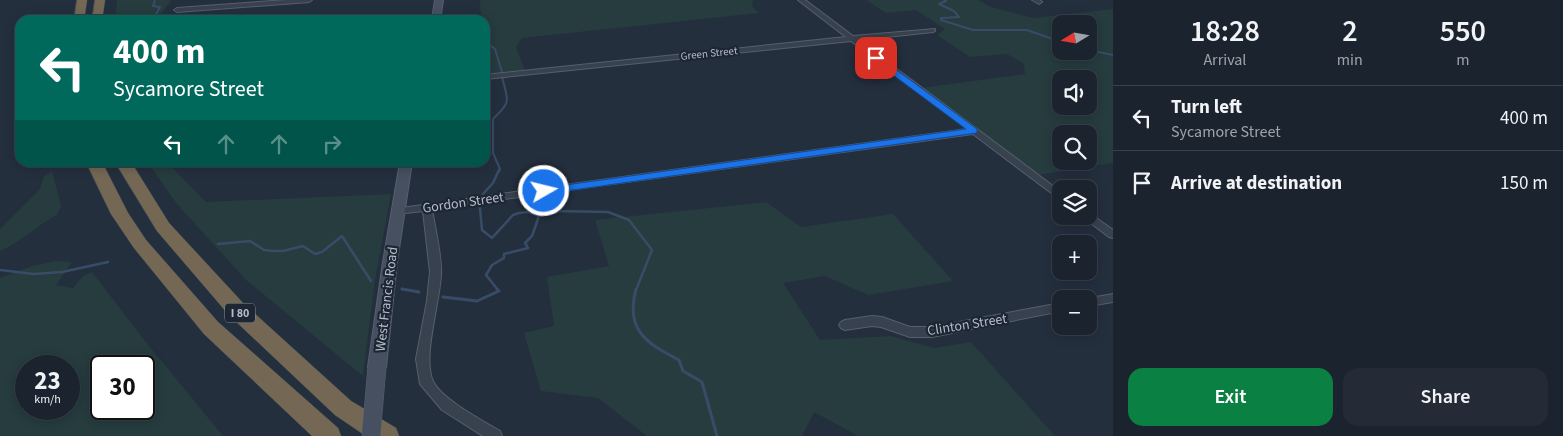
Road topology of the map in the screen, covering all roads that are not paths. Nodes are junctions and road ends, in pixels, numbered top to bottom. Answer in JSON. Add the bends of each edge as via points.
{"nodes":[{"id":1,"x":82,"y":0,"type":"edge"},
{"id":2,"x":100,"y":0,"type":"edge"},
{"id":3,"x":211,"y":0,"type":"edge"},
{"id":4,"x":309,"y":0,"type":"edge"},
{"id":5,"x":439,"y":0,"type":"edge"},
{"id":6,"x":800,"y":0,"type":"edge"},
{"id":7,"x":206,"y":8,"type":"junction"},
{"id":8,"x":177,"y":10,"type":"dead end"},
{"id":9,"x":80,"y":15,"type":"edge"},
{"id":10,"x":98,"y":15,"type":"edge"},
{"id":11,"x":437,"y":15,"type":"edge"},
{"id":12,"x":933,"y":30,"type":"dead end"},
{"id":13,"x":850,"y":38,"type":"junction"},
{"id":14,"x":490,"y":76,"type":"edge"},
{"id":15,"x":974,"y":131,"type":"junction"},
{"id":16,"x":96,"y":167,"type":"edge"},
{"id":17,"x":126,"y":167,"type":"edge"},
{"id":18,"x":405,"y":167,"type":"edge"},
{"id":19,"x":1052,"y":189,"type":"edge"},
{"id":20,"x":427,"y":207,"type":"junction"},
{"id":21,"x":397,"y":211,"type":"junction"},
{"id":22,"x":1097,"y":223,"type":"edge"},
{"id":23,"x":1113,"y":235,"type":"edge"},
{"id":24,"x":1113,"y":298,"type":"edge"},
{"id":25,"x":1097,"y":301,"type":"edge"},
{"id":26,"x":1052,"y":309,"type":"edge"},
{"id":27,"x":845,"y":325,"type":"dead end"},
{"id":28,"x":329,"y":436,"type":"edge"},
{"id":29,"x":371,"y":436,"type":"edge"},
{"id":30,"x":386,"y":436,"type":"edge"},
{"id":31,"x":495,"y":436,"type":"edge"}],
"edges":[{"from":1,"to":9,"type":"highway"},
{"from":2,"to":10,"type":"highway"},
{"from":3,"to":7,"type":"street"},
{"from":4,"to":7,"type":"street"},
{"from":5,"to":11,"type":"street"},
{"from":6,"to":13,"type":"street"},
{"from":7,"to":8,"type":"street"},
{"from":12,"to":13,"type":"street","name":"Green Street"},
{"from":13,"to":14,"type":"street","name":"Green Street"},
{"from":13,"to":15,"type":"street"},
{"from":15,"to":19,"type":"street"},
{"from":15,"to":20,"type":"street","name":"Gordon Street"},
{"from":16,"to":28,"type":"highway","number":"I 80","via":[[120,214],[140,244],[210,328]]},
{"from":17,"to":30,"type":"highway","number":"I 80","via":[[163,227],[236,309],[343,408]]},
{"from":18,"to":21,"type":"street","name":"West Francis Road"},
{"from":20,"to":21,"type":"street","name":"Gordon Street"},
{"from":20,"to":31,"type":"street","via":[[436,272],[422,359],[427,384],[446,406]]},
{"from":21,"to":29,"type":"street","name":"West Francis Road","bridge":true},
{"from":22,"to":23,"type":"street"},
{"from":24,"to":25,"type":"street"},
{"from":26,"to":27,"type":"street","name":"Clinton Street","via":[[932,332],[910,332],[872,321]]}]}
